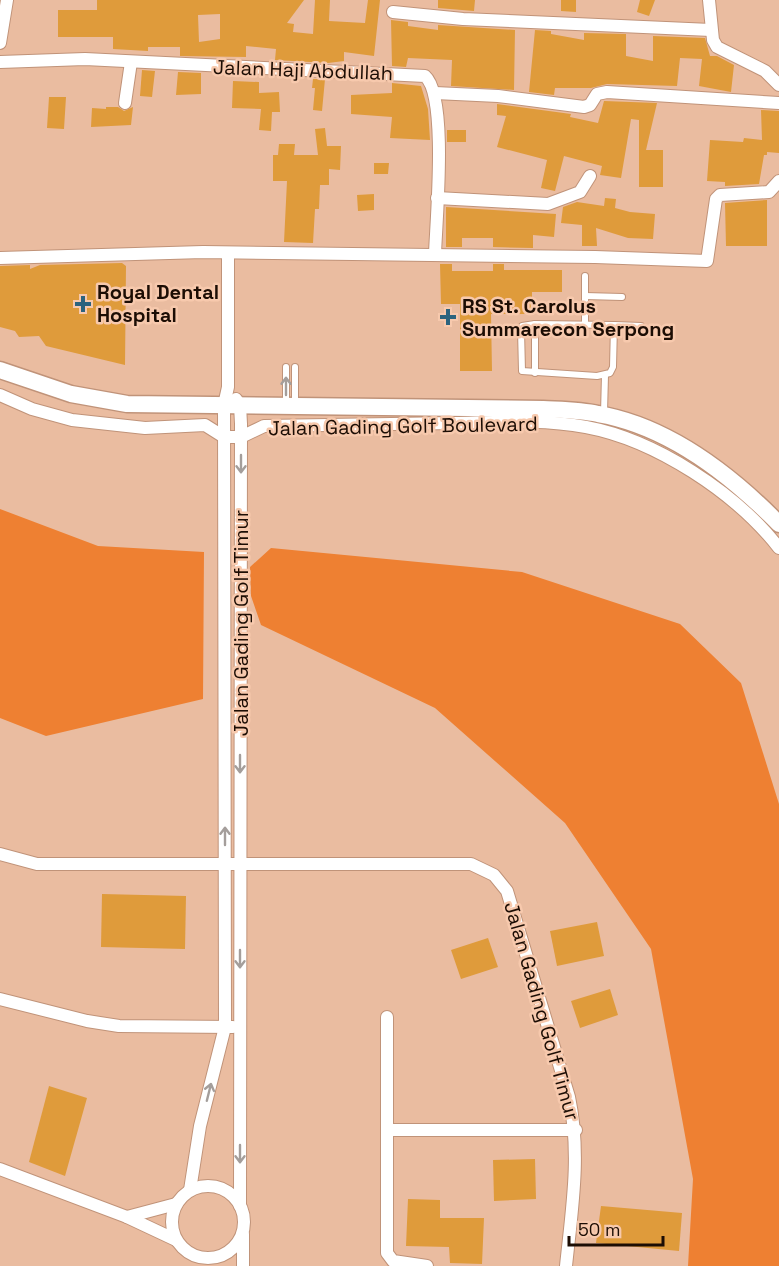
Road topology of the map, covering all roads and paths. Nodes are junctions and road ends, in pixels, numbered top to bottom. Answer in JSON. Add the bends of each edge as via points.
{"nodes":[{"id":1,"x":7,"y":0,"type":"edge"},
{"id":2,"x":709,"y":0,"type":"edge"},
{"id":3,"x":393,"y":12,"type":"dead end"},
{"id":4,"x":711,"y":30,"type":"junction"},
{"id":5,"x":0,"y":43,"type":"edge"},
{"id":6,"x":0,"y":62,"type":"edge"},
{"id":7,"x":131,"y":62,"type":"junction"},
{"id":8,"x":779,"y":85,"type":"edge"},
{"id":9,"x":435,"y":93,"type":"junction"},
{"id":10,"x":125,"y":103,"type":"dead end"},
{"id":11,"x":779,"y":103,"type":"edge"},
{"id":12,"x":590,"y":176,"type":"dead end"},
{"id":13,"x":779,"y":181,"type":"edge"},
{"id":14,"x":437,"y":198,"type":"junction"},
{"id":15,"x":228,"y":253,"type":"junction"},
{"id":16,"x":435,"y":254,"type":"junction"},
{"id":17,"x":0,"y":258,"type":"edge"},
{"id":18,"x":585,"y":276,"type":"dead end"},
{"id":19,"x":585,"y":296,"type":"junction"},
{"id":20,"x":622,"y":297,"type":"dead end"},
{"id":21,"x":535,"y":324,"type":"junction"},
{"id":22,"x":585,"y":325,"type":"junction"},
{"id":23,"x":614,"y":325,"type":"junction"},
{"id":24,"x":641,"y":326,"type":"dead end"},
{"id":25,"x":286,"y":368,"type":"dead end"},
{"id":26,"x":295,"y":368,"type":"dead end"},
{"id":27,"x":0,"y":370,"type":"edge"},
{"id":28,"x":535,"y":374,"type":"junction"},
{"id":29,"x":605,"y":375,"type":"junction"},
{"id":30,"x":0,"y":395,"type":"edge"},
{"id":31,"x":232,"y":405,"type":"junction"},
{"id":32,"x":290,"y":405,"type":"junction"},
{"id":33,"x":604,"y":415,"type":"junction"},
{"id":34,"x":224,"y":437,"type":"junction"},
{"id":35,"x":241,"y":437,"type":"junction"},
{"id":36,"x":779,"y":524,"type":"edge"},
{"id":37,"x":779,"y":548,"type":"edge"},
{"id":38,"x":0,"y":854,"type":"edge"},
{"id":39,"x":225,"y":863,"type":"junction"},
{"id":40,"x":240,"y":864,"type":"junction"},
{"id":41,"x":0,"y":999,"type":"edge"},
{"id":42,"x":387,"y":1017,"type":"dead end"},
{"id":43,"x":239,"y":1026,"type":"junction"},
{"id":44,"x":225,"y":1027,"type":"junction"},
{"id":45,"x":387,"y":1130,"type":"junction"},
{"id":46,"x":576,"y":1130,"type":"junction"},
{"id":47,"x":0,"y":1169,"type":"edge"},
{"id":48,"x":190,"y":1190,"type":"junction"},
{"id":49,"x":176,"y":1204,"type":"junction"},
{"id":50,"x":240,"y":1206,"type":"junction"},
{"id":51,"x":128,"y":1217,"type":"junction"},
{"id":52,"x":243,"y":1230,"type":"junction"},
{"id":53,"x":176,"y":1240,"type":"junction"},
{"id":54,"x":184,"y":1250,"type":"junction"},
{"id":55,"x":192,"y":1266,"type":"edge"},
{"id":56,"x":243,"y":1266,"type":"edge"},
{"id":57,"x":427,"y":1266,"type":"edge"},
{"id":58,"x":566,"y":1266,"type":"edge"}],
"edges":[{"from":1,"to":5,"type":"street"},
{"from":2,"to":4,"type":"street"},
{"from":3,"to":4,"type":"street","via":[[463,19]]},
{"from":4,"to":8,"type":"street","via":[[717,46],[765,71]]},
{"from":6,"to":7,"type":"street","name":"Jalan Haji Abdullah"},
{"from":7,"to":9,"type":"street","name":"Jalan Haji Abdullah","via":[[418,74],[430,80]]},
{"from":7,"to":10,"type":"street"},
{"from":9,"to":11,"type":"street","via":[[584,107],[597,94],[606,92]]},
{"from":9,"to":14,"type":"street","via":[[439,125]]},
{"from":12,"to":14,"type":"street","via":[[580,192],[548,204]]},
{"from":13,"to":16,"type":"street","via":[[769,192],[716,198],[707,261]]},
{"from":14,"to":16,"type":"street"},
{"from":15,"to":16,"type":"street"},
{"from":15,"to":17,"type":"street"},
{"from":15,"to":31,"type":"street","name":"Jalan Gading Golf Timur","via":[[228,387]]},
{"from":18,"to":19,"type":"lane"},
{"from":19,"to":20,"type":"lane"},
{"from":19,"to":22,"type":"lane"},
{"from":21,"to":22,"type":"lane"},
{"from":21,"to":28,"type":"lane"},
{"from":21,"to":28,"type":"lane","via":[[522,326],[520,365],[522,371]]},
{"from":22,"to":23,"type":"lane"},
{"from":23,"to":24,"type":"lane"},
{"from":23,"to":29,"type":"lane","via":[[613,367]]},
{"from":32,"to":25,"type":"lane","one_way":true},
{"from":26,"to":32,"type":"lane"},
{"from":27,"to":31,"type":"main road","name":"Jalan Gading Golf Boulevard","via":[[71,394],[127,404]]},
{"from":28,"to":29,"type":"lane"},
{"from":29,"to":33,"type":"lane"},
{"from":30,"to":34,"type":"street","name":"Jalan Gading Golf Boulevard","via":[[32,410],[72,420],[145,428],[206,425]]},
{"from":31,"to":32,"type":"main road","name":"Jalan Gading Golf Boulevard"},
{"from":31,"to":34,"type":"street","name":"Jalan Gading Golf Timur"},
{"from":31,"to":35,"type":"street","name":"Jalan Gading Golf Timur"},
{"from":32,"to":33,"type":"main road","name":"Jalan Gading Golf Boulevard","via":[[543,409]]},
{"from":33,"to":36,"type":"main road","name":"Jalan Gading Golf Boulevard","via":[[687,448],[757,501]]},
{"from":34,"to":35,"type":"street","name":"Jalan Gading Golf Boulevard"},
{"from":39,"to":34,"type":"street","name":"Jalan Gading Golf Timur","one_way":true},
{"from":35,"to":37,"type":"street","name":"Jalan Gading Golf Boulevard","via":[[264,426],[536,422],[587,427],[635,442],[681,465],[761,525]]},
{"from":35,"to":40,"type":"street","name":"Jalan Gading Golf Timur","one_way":true},
{"from":38,"to":39,"type":"street","via":[[37,864]]},
{"from":39,"to":40,"type":"street"},
{"from":39,"to":44,"type":"street","name":"Jalan Gading Golf Timur"},
{"from":40,"to":43,"type":"street","name":"Jalan Gading Golf Timur","one_way":true},
{"from":40,"to":46,"type":"street","name":"Jalan Gading Golf Timur","via":[[471,864],[483,867],[502,881],[570,1097]]},
{"from":41,"to":44,"type":"street","via":[[119,1026]]},
{"from":42,"to":45,"type":"street"},
{"from":43,"to":44,"type":"street"},
{"from":43,"to":50,"type":"street","name":"Jalan Gading Golf Timur","one_way":true},
{"from":48,"to":44,"type":"street","name":"Jalan Gading Golf Timur","one_way":true,"via":[[200,1126]]},
{"from":45,"to":46,"type":"street"},
{"from":45,"to":57,"type":"street","via":[[388,1256],[397,1263]]},
{"from":46,"to":58,"type":"street","name":"Jalan Gading Golf Timur"},
{"from":47,"to":51,"type":"street"},
{"from":48,"to":49,"type":"street"},
{"from":48,"to":50,"type":"street","via":[[213,1186],[234,1197]]},
{"from":49,"to":51,"type":"street"},
{"from":49,"to":53,"type":"street","via":[[172,1228]]},
{"from":50,"to":52,"type":"street","name":"Jalan Gading Golf Timur"},
{"from":51,"to":53,"type":"street"},
{"from":52,"to":54,"type":"street","via":[[230,1250],[219,1256],[201,1257]]},
{"from":52,"to":56,"type":"street","name":"Jalan Gading Golf Timur"},
{"from":53,"to":54,"type":"street"},
{"from":54,"to":55,"type":"street"}]}
